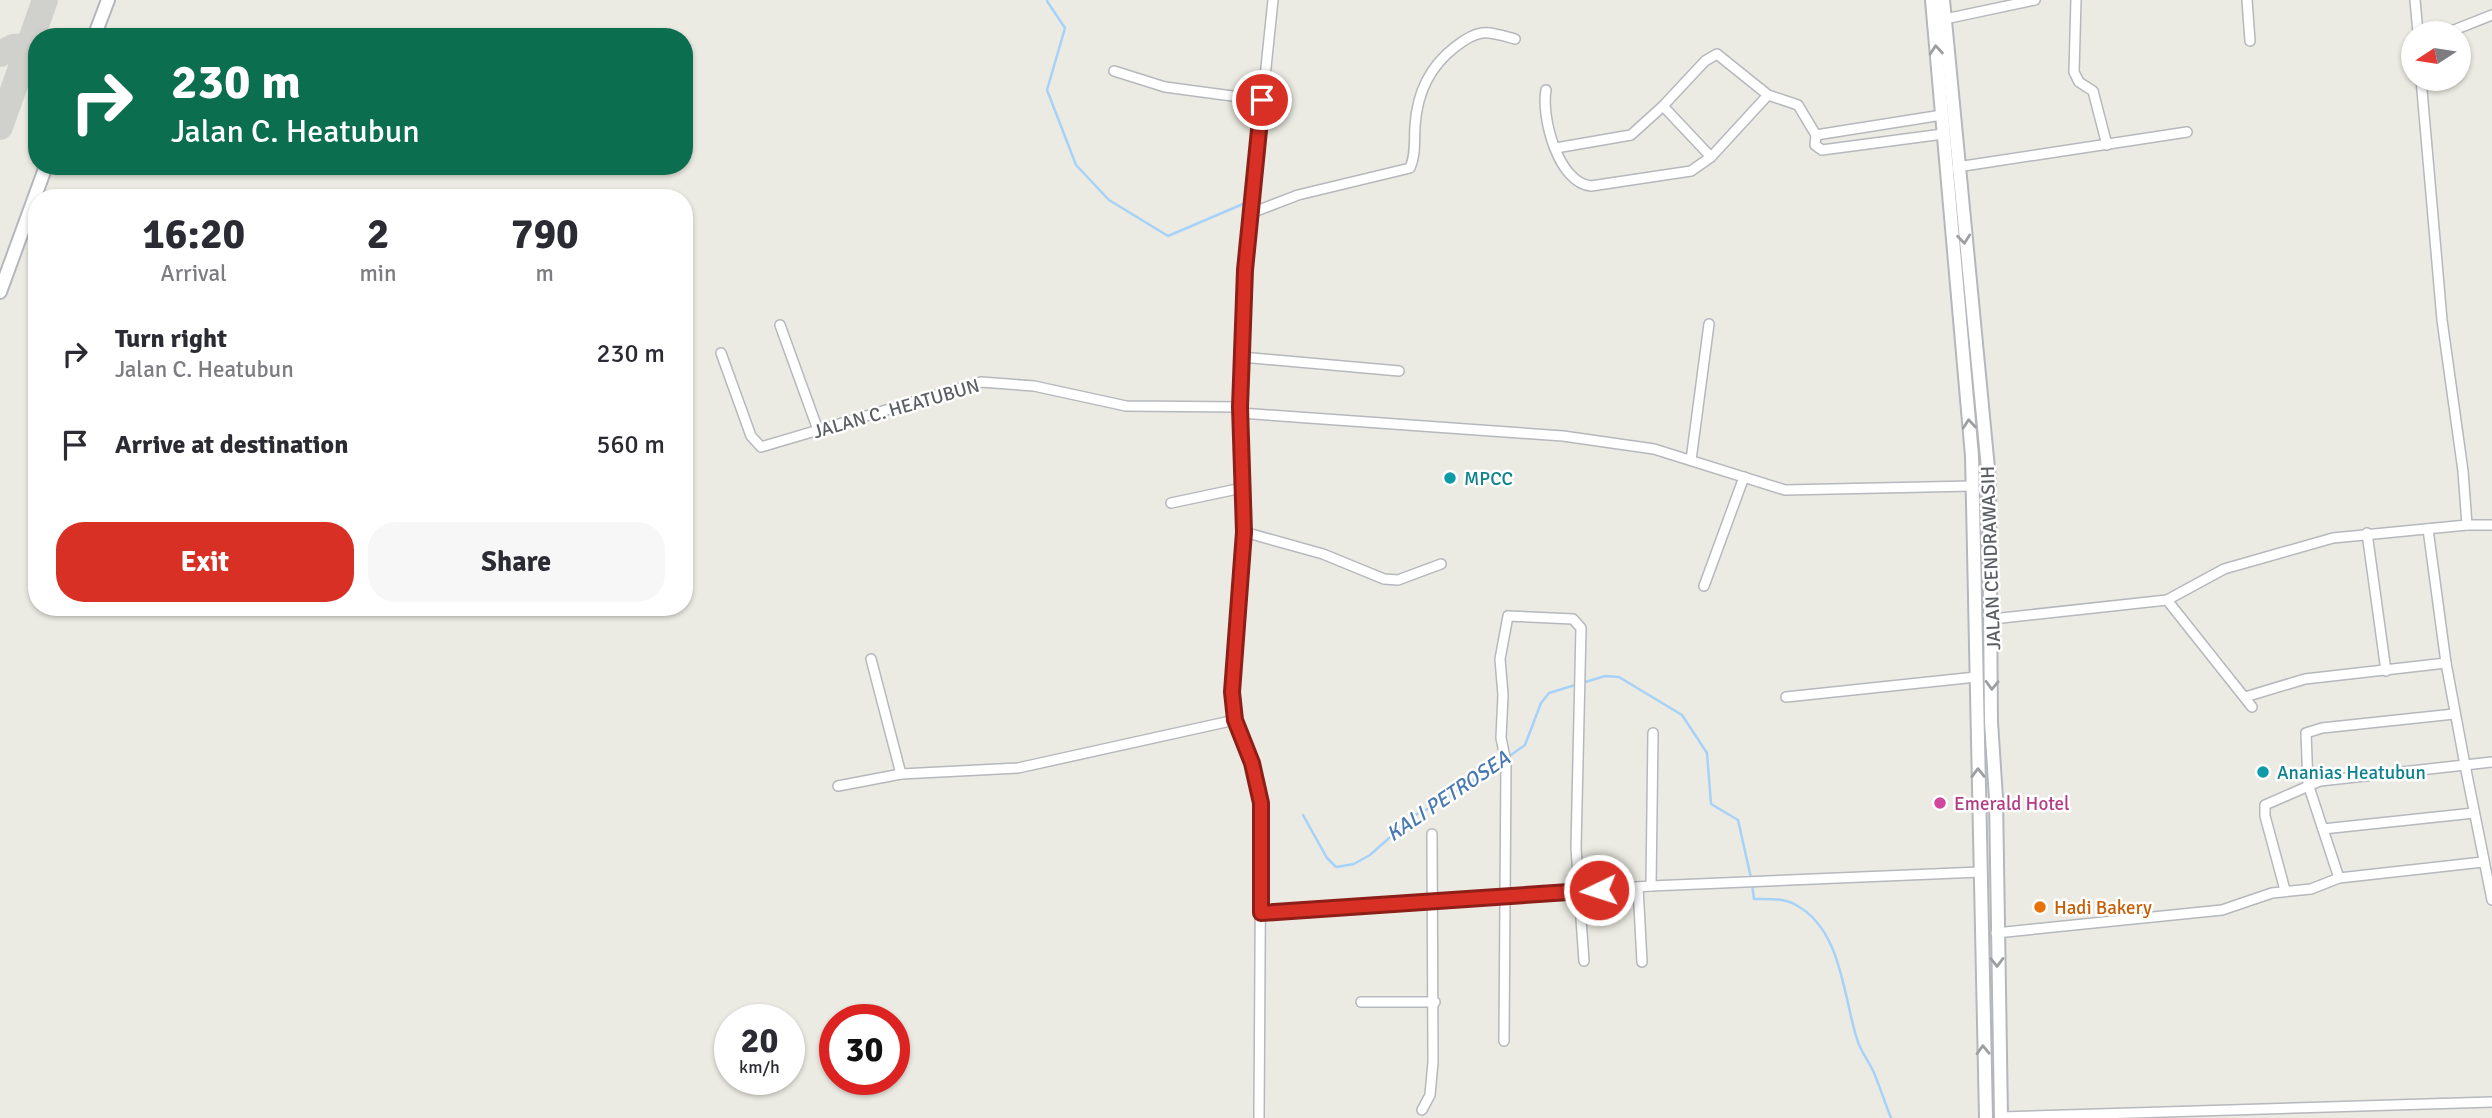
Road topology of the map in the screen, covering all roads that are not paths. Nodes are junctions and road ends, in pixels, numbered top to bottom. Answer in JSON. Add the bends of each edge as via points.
{"nodes":[{"id":1,"x":108,"y":0,"type":"edge"},
{"id":2,"x":1273,"y":0,"type":"edge"},
{"id":3,"x":1932,"y":0,"type":"edge"},
{"id":4,"x":1943,"y":0,"type":"edge"},
{"id":5,"x":2035,"y":0,"type":"edge"},
{"id":6,"x":2076,"y":0,"type":"edge"},
{"id":7,"x":2246,"y":0,"type":"edge"},
{"id":8,"x":2415,"y":0,"type":"edge"},
{"id":9,"x":2492,"y":15,"type":"edge"},
{"id":10,"x":1945,"y":19,"type":"junction"},
{"id":11,"x":2417,"y":21,"type":"edge"},
{"id":12,"x":2471,"y":23,"type":"edge"},
{"id":13,"x":97,"y":28,"type":"edge"},
{"id":14,"x":1515,"y":39,"type":"dead end"},
{"id":15,"x":2250,"y":41,"type":"dead end"},
{"id":16,"x":1114,"y":71,"type":"dead end"},
{"id":17,"x":1546,"y":90,"type":"dead end"},
{"id":18,"x":2422,"y":91,"type":"edge"},
{"id":19,"x":1768,"y":95,"type":"junction"},
{"id":20,"x":1262,"y":100,"type":"junction"},
{"id":21,"x":1663,"y":106,"type":"junction"},
{"id":22,"x":1942,"y":115,"type":"junction"},
{"id":23,"x":2187,"y":132,"type":"dead end"},
{"id":24,"x":1943,"y":134,"type":"junction"},
{"id":25,"x":1816,"y":135,"type":"junction"},
{"id":26,"x":2108,"y":145,"type":"junction"},
{"id":27,"x":1556,"y":148,"type":"junction"},
{"id":28,"x":1711,"y":157,"type":"junction"},
{"id":29,"x":1957,"y":167,"type":"junction"},
{"id":30,"x":1251,"y":213,"type":"junction"},
{"id":31,"x":28,"y":215,"type":"edge"},
{"id":32,"x":0,"y":292,"type":"edge"},
{"id":33,"x":1709,"y":324,"type":"dead end"},
{"id":34,"x":780,"y":326,"type":"dead end"},
{"id":35,"x":721,"y":353,"type":"dead end"},
{"id":36,"x":1241,"y":357,"type":"junction"},
{"id":37,"x":1399,"y":371,"type":"dead end"},
{"id":38,"x":1240,"y":410,"type":"junction"},
{"id":39,"x":818,"y":430,"type":"junction"},
{"id":40,"x":1691,"y":460,"type":"junction"},
{"id":41,"x":1744,"y":477,"type":"junction"},
{"id":42,"x":1972,"y":486,"type":"junction"},
{"id":43,"x":1242,"y":488,"type":"junction"},
{"id":44,"x":1171,"y":503,"type":"dead end"},
{"id":45,"x":2467,"y":525,"type":"junction"},
{"id":46,"x":2492,"y":526,"type":"edge"},
{"id":47,"x":2428,"y":529,"type":"junction"},
{"id":48,"x":1244,"y":532,"type":"junction"},
{"id":49,"x":2367,"y":533,"type":"junction"},
{"id":50,"x":1441,"y":564,"type":"dead end"},
{"id":51,"x":1704,"y":586,"type":"dead end"},
{"id":52,"x":2167,"y":600,"type":"junction"},
{"id":53,"x":1992,"y":619,"type":"junction"},
{"id":54,"x":871,"y":659,"type":"dead end"},
{"id":55,"x":2446,"y":663,"type":"junction"},
{"id":56,"x":2386,"y":671,"type":"junction"},
{"id":57,"x":1976,"y":677,"type":"junction"},
{"id":58,"x":1786,"y":696,"type":"dead end"},
{"id":59,"x":2245,"y":697,"type":"junction"},
{"id":60,"x":2252,"y":707,"type":"dead end"},
{"id":61,"x":2454,"y":714,"type":"junction"},
{"id":62,"x":1235,"y":720,"type":"junction"},
{"id":63,"x":1653,"y":733,"type":"dead end"},
{"id":64,"x":2492,"y":762,"type":"edge"},
{"id":65,"x":2465,"y":765,"type":"junction"},
{"id":66,"x":901,"y":774,"type":"junction"},
{"id":67,"x":2308,"y":784,"type":"junction"},
{"id":68,"x":838,"y":786,"type":"dead end"},
{"id":69,"x":2474,"y":813,"type":"junction"},
{"id":70,"x":2323,"y":829,"type":"junction"},
{"id":71,"x":1432,"y":834,"type":"dead end"},
{"id":72,"x":2483,"y":862,"type":"junction"},
{"id":73,"x":1980,"y":872,"type":"junction"},
{"id":74,"x":2339,"y":878,"type":"junction"},
{"id":75,"x":1651,"y":886,"type":"junction"},
{"id":76,"x":1638,"y":887,"type":"junction"},
{"id":77,"x":2285,"y":890,"type":"junction"},
{"id":78,"x":1578,"y":891,"type":"junction"},
{"id":79,"x":1505,"y":896,"type":"junction"},
{"id":80,"x":1434,"y":899,"type":"junction"},
{"id":81,"x":2492,"y":900,"type":"edge"},
{"id":82,"x":1261,"y":913,"type":"junction"},
{"id":83,"x":1996,"y":933,"type":"junction"},
{"id":84,"x":1584,"y":961,"type":"dead end"},
{"id":85,"x":1642,"y":962,"type":"dead end"},
{"id":86,"x":1361,"y":1002,"type":"dead end"},
{"id":87,"x":1435,"y":1002,"type":"junction"},
{"id":88,"x":1504,"y":1041,"type":"dead end"},
{"id":89,"x":2492,"y":1102,"type":"edge"},
{"id":90,"x":1422,"y":1110,"type":"dead end"},
{"id":91,"x":2001,"y":1117,"type":"edge"},
{"id":92,"x":1259,"y":1118,"type":"edge"},
{"id":93,"x":1986,"y":1118,"type":"edge"}],
"edges":[{"from":1,"to":13,"type":"main road"},
{"from":2,"to":20,"type":"street"},
{"from":22,"to":3,"type":"main road","name":"JALAN CENDRAWASIH","one_way":true},
{"from":4,"to":10,"type":"main road","name":"JALAN CENDRAWASIH"},
{"from":5,"to":10,"type":"street"},
{"from":6,"to":26,"type":"street","via":[[2074,72],[2093,91]]},
{"from":7,"to":15,"type":"street"},
{"from":8,"to":11,"type":"street"},
{"from":9,"to":12,"type":"street"},
{"from":10,"to":29,"type":"main road","name":"JALAN CENDRAWASIH"},
{"from":14,"to":30,"type":"street","via":[[1472,34],[1433,68],[1424,82],[1410,168],[1298,195]]},
{"from":16,"to":20,"type":"street","via":[[1165,87]]},
{"from":17,"to":27,"type":"street","via":[[1544,117]]},
{"from":18,"to":45,"type":"street","via":[[2442,320]]},
{"from":19,"to":21,"type":"street","via":[[1715,54]]},
{"from":19,"to":25,"type":"street","via":[[1798,105]]},
{"from":19,"to":28,"type":"street"},
{"from":20,"to":30,"type":"street"},
{"from":21,"to":27,"type":"street","via":[[1631,135]]},
{"from":21,"to":28,"type":"street"},
{"from":22,"to":24,"type":"main road","name":"JALAN CENDRAWASIH"},
{"from":22,"to":25,"type":"street"},
{"from":23,"to":26,"type":"street"},
{"from":24,"to":25,"type":"street","via":[[1822,150],[1815,145]]},
{"from":42,"to":24,"type":"main road","name":"JALAN CENDRAWASIH","one_way":true},
{"from":26,"to":29,"type":"street"},
{"from":27,"to":28,"type":"street","via":[[1570,172],[1586,186],[1696,170]]},
{"from":29,"to":53,"type":"main road","name":"JALAN CENDRAWASIH","one_way":true,"via":[[1989,479]]},
{"from":30,"to":36,"type":"street"},
{"from":31,"to":32,"type":"main road"},
{"from":33,"to":40,"type":"street"},
{"from":34,"to":39,"type":"street"},
{"from":35,"to":39,"type":"street","name":"JALAN C. HEATUBUN","via":[[751,436],[761,447]]},
{"from":36,"to":37,"type":"street"},
{"from":36,"to":38,"type":"street"},
{"from":38,"to":39,"type":"street","name":"JALAN C. HEATUBUN","via":[[1126,406],[988,381]]},
{"from":38,"to":40,"type":"street","name":"JALAN C. HEATUBUN","via":[[1563,436],[1654,449]]},
{"from":38,"to":43,"type":"street"},
{"from":40,"to":41,"type":"street","name":"JALAN C. HEATUBUN"},
{"from":41,"to":42,"type":"street","name":"JALAN C. HEATUBUN","via":[[1784,490]]},
{"from":41,"to":51,"type":"street"},
{"from":42,"to":57,"type":"main road","name":"JALAN CENDRAWASIH"},
{"from":43,"to":44,"type":"street"},
{"from":43,"to":48,"type":"street"},
{"from":45,"to":46,"type":"street"},
{"from":45,"to":47,"type":"street"},
{"from":47,"to":49,"type":"street"},
{"from":47,"to":55,"type":"street"},
{"from":48,"to":50,"type":"street","via":[[1323,554],[1384,579],[1398,579]]},
{"from":48,"to":62,"type":"street","via":[[1233,661]]},
{"from":49,"to":52,"type":"street","via":[[2235,565]]},
{"from":49,"to":56,"type":"street"},
{"from":52,"to":53,"type":"street"},
{"from":52,"to":59,"type":"street"},
{"from":53,"to":83,"type":"main road","name":"JALAN CENDRAWASIH","one_way":true},
{"from":54,"to":66,"type":"street"},
{"from":55,"to":56,"type":"street"},
{"from":55,"to":61,"type":"street"},
{"from":56,"to":59,"type":"street","via":[[2305,679]]},
{"from":57,"to":58,"type":"street"},
{"from":73,"to":57,"type":"main road","name":"JALAN CENDRAWASIH","one_way":true},
{"from":59,"to":60,"type":"street"},
{"from":61,"to":65,"type":"street"},
{"from":61,"to":67,"type":"street","via":[[2308,731]]},
{"from":62,"to":66,"type":"street","via":[[1018,768]]},
{"from":62,"to":82,"type":"street","via":[[1261,803]]},
{"from":63,"to":75,"type":"street"},
{"from":64,"to":65,"type":"street"},
{"from":65,"to":67,"type":"street"},
{"from":65,"to":69,"type":"street"},
{"from":66,"to":68,"type":"street"},
{"from":67,"to":70,"type":"street"},
{"from":67,"to":77,"type":"street","via":[[2264,806]]},
{"from":69,"to":70,"type":"street"},
{"from":69,"to":72,"type":"street"},
{"from":70,"to":74,"type":"street"},
{"from":71,"to":80,"type":"street"},
{"from":72,"to":74,"type":"street"},
{"from":72,"to":81,"type":"street"},
{"from":73,"to":75,"type":"street"},
{"from":93,"to":73,"type":"main road","name":"JALAN CENDRAWASIH","one_way":true},
{"from":74,"to":77,"type":"street","via":[[2311,889]]},
{"from":75,"to":76,"type":"street"},
{"from":76,"to":78,"type":"street"},
{"from":76,"to":85,"type":"street"},
{"from":77,"to":83,"type":"street","via":[[2222,910]]},
{"from":78,"to":79,"type":"street"},
{"from":78,"to":79,"type":"street","via":[[1580,628],[1573,619],[1518,615],[1508,616],[1500,653],[1501,738],[1506,762]]},
{"from":78,"to":84,"type":"street"},
{"from":79,"to":80,"type":"street"},
{"from":79,"to":88,"type":"street"},
{"from":80,"to":82,"type":"street"},
{"from":80,"to":87,"type":"street"},
{"from":82,"to":92,"type":"street"},
{"from":83,"to":91,"type":"main road","name":"JALAN CENDRAWASIH","one_way":true},
{"from":86,"to":87,"type":"street"},
{"from":87,"to":90,"type":"street","via":[[1432,1085]]},
{"from":89,"to":91,"type":"street"}]}
